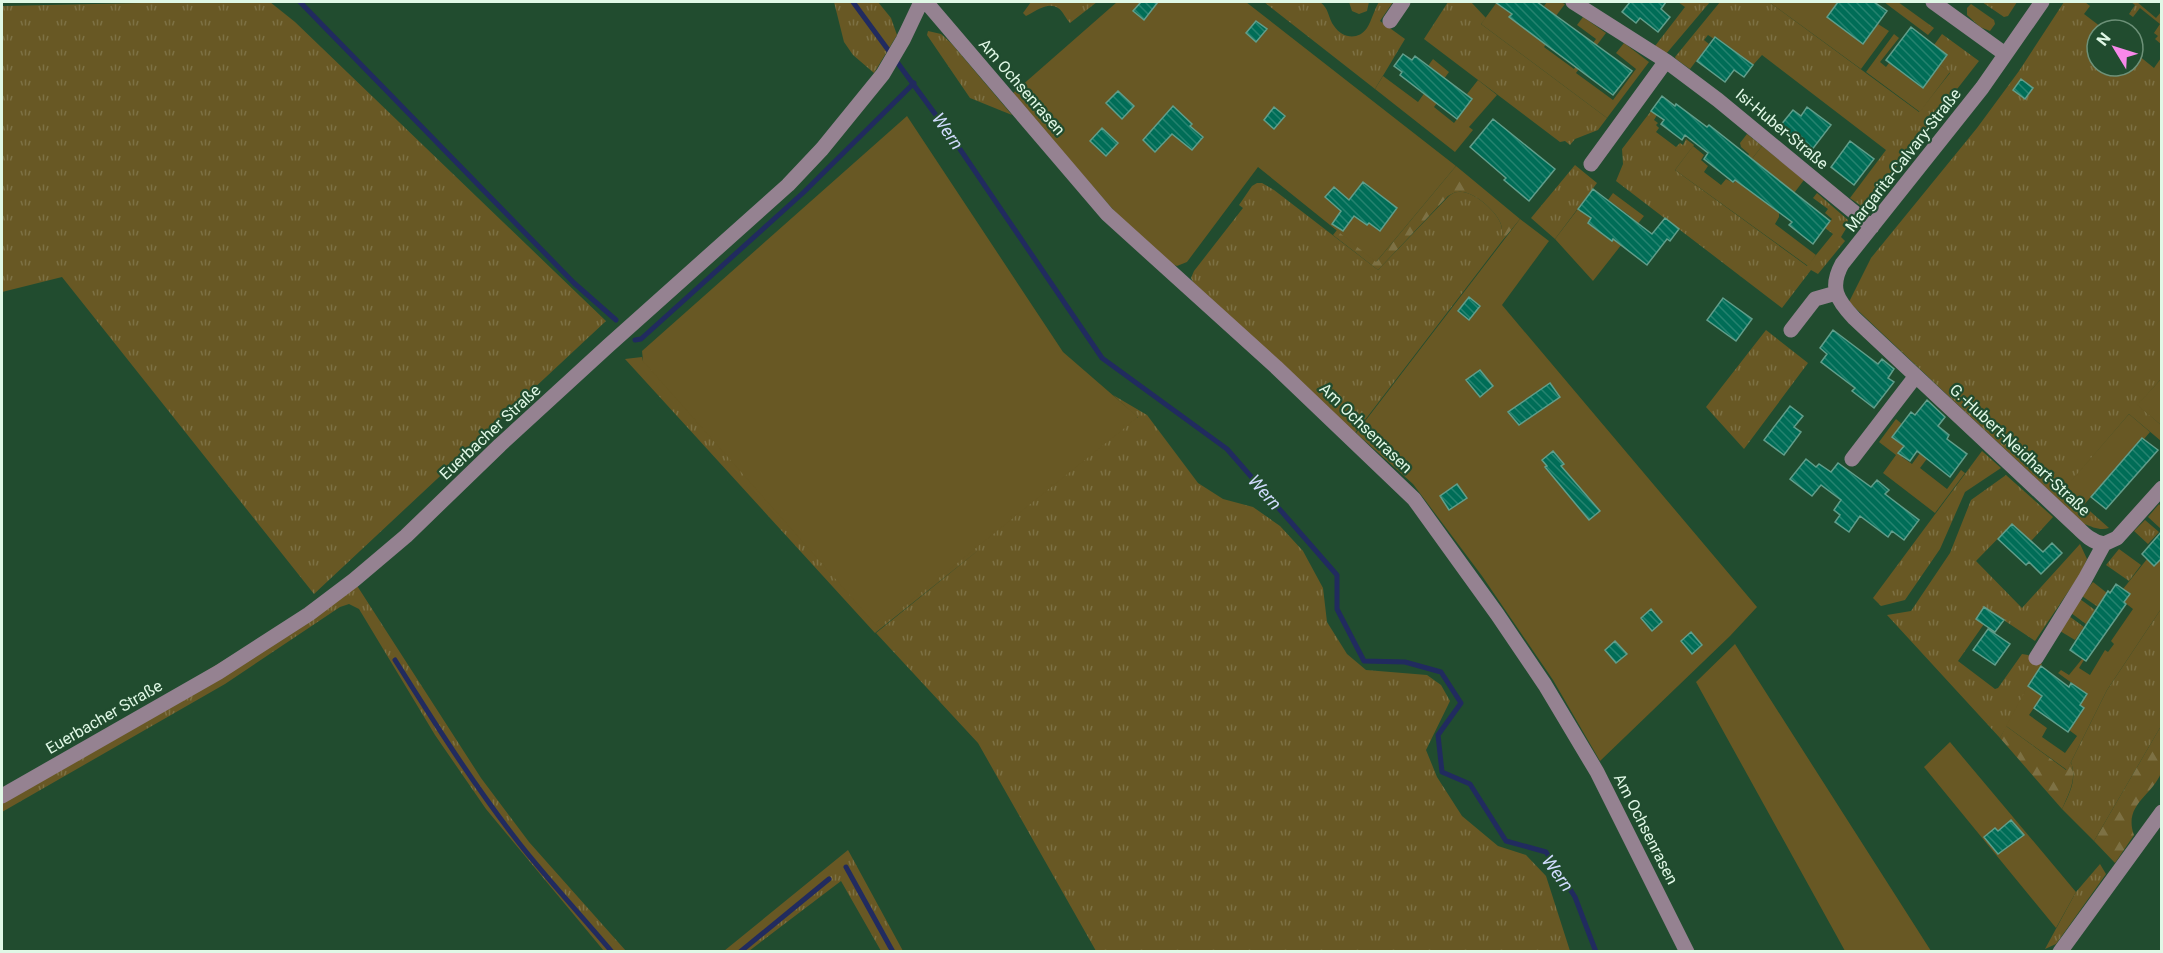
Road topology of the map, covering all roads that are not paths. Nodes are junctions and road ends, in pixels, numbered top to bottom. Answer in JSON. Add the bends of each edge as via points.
{"nodes":[{"id":1,"x":921,"y":2,"type":"edge"},
{"id":2,"x":926,"y":2,"type":"edge"},
{"id":3,"x":1403,"y":2,"type":"edge"},
{"id":4,"x":1573,"y":2,"type":"edge"},
{"id":5,"x":1933,"y":2,"type":"edge"},
{"id":6,"x":2042,"y":2,"type":"edge"},
{"id":7,"x":1390,"y":21,"type":"dead end"},
{"id":8,"x":2005,"y":54,"type":"junction"},
{"id":9,"x":1666,"y":61,"type":"junction"},
{"id":10,"x":1591,"y":164,"type":"dead end"},
{"id":11,"x":1872,"y":227,"type":"junction"},
{"id":12,"x":1836,"y":293,"type":"junction"},
{"id":13,"x":1791,"y":330,"type":"dead end"},
{"id":14,"x":1915,"y":377,"type":"junction"},
{"id":15,"x":1852,"y":459,"type":"dead end"},
{"id":16,"x":2162,"y":488,"type":"edge"},
{"id":17,"x":2104,"y":544,"type":"junction"},
{"id":18,"x":2036,"y":658,"type":"dead end"},
{"id":19,"x":2,"y":796,"type":"edge"},
{"id":20,"x":2162,"y":812,"type":"edge"},
{"id":21,"x":1687,"y":951,"type":"edge"},
{"id":22,"x":2060,"y":951,"type":"edge"}],
"edges":[{"from":1,"to":19,"type":"street","name":"Euerbacher Straße","via":[[883,74],[788,185],[591,361],[406,536],[309,614],[219,672]]},
{"from":2,"to":21,"type":"street","name":"Am Ochsenrasen","via":[[1107,214],[1414,499],[1545,685],[1597,772]]},
{"from":3,"to":7,"type":"street"},
{"from":4,"to":9,"type":"street","name":"Isi-Huber-Straße"},
{"from":5,"to":8,"type":"street"},
{"from":6,"to":8,"type":"street","name":"Margarita-Calvary-Straße"},
{"from":8,"to":11,"type":"street","name":"Margarita-Calvary-Straße"},
{"from":9,"to":10,"type":"street"},
{"from":9,"to":11,"type":"street","name":"Isi-Huber-Straße"},
{"from":11,"to":12,"type":"street","name":"Margarita-Calvary-Straße","via":[[1842,264]]},
{"from":12,"to":13,"type":"street","via":[[1815,299]]},
{"from":12,"to":14,"type":"street","name":"G.-Hubert-Neidhart-Straße","via":[[1849,312]]},
{"from":14,"to":15,"type":"street"},
{"from":14,"to":17,"type":"street","name":"G.-Hubert-Neidhart-Straße","via":[[2090,539]]},
{"from":16,"to":17,"type":"street","via":[[2117,538]]},
{"from":17,"to":18,"type":"street"},
{"from":20,"to":22,"type":"street"}]}
